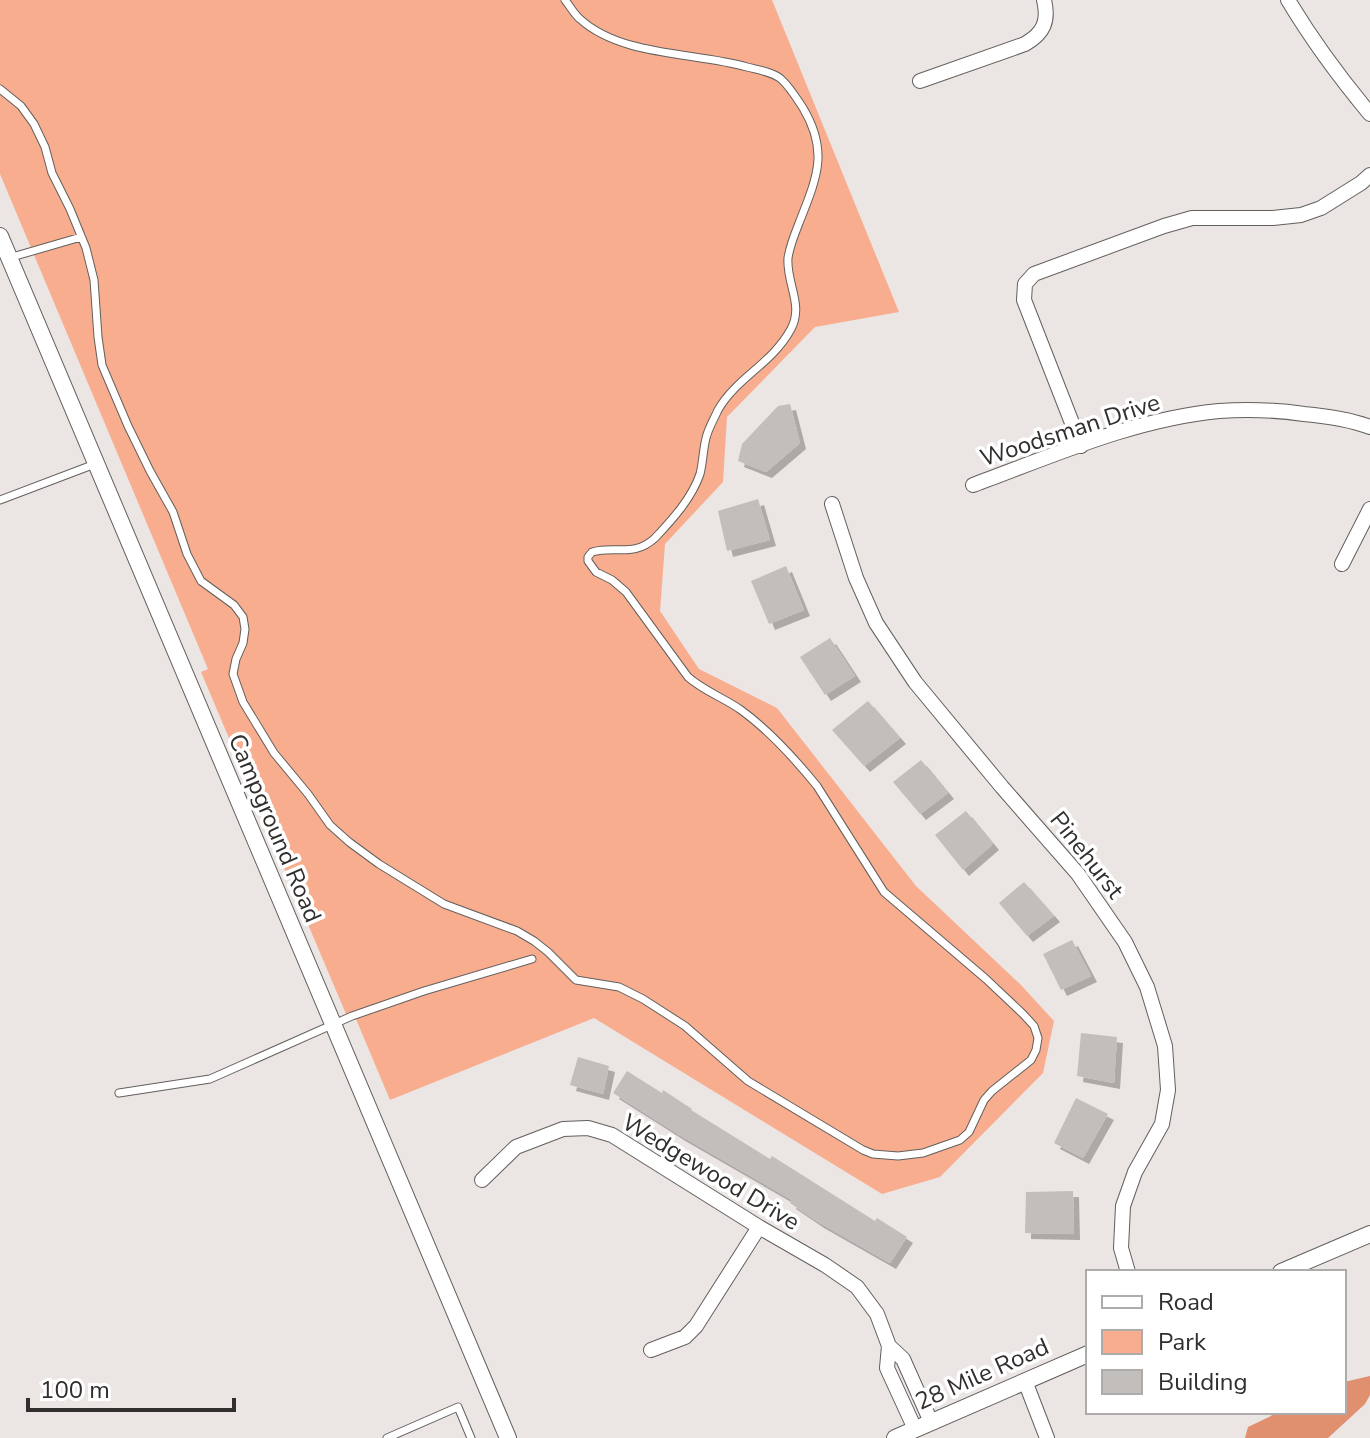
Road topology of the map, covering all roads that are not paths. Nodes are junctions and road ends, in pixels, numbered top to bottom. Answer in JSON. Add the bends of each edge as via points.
{"nodes":[{"id":1,"x":565,"y":0,"type":"edge"},
{"id":2,"x":1044,"y":0,"type":"edge"},
{"id":3,"x":1288,"y":0,"type":"edge"},
{"id":4,"x":920,"y":81,"type":"dead end"},
{"id":5,"x":0,"y":89,"type":"edge"},
{"id":6,"x":1370,"y":114,"type":"edge"},
{"id":7,"x":1370,"y":175,"type":"edge"},
{"id":8,"x":0,"y":236,"type":"edge"},
{"id":9,"x":81,"y":237,"type":"junction"},
{"id":10,"x":9,"y":258,"type":"junction"},
{"id":11,"x":1370,"y":427,"type":"edge"},
{"id":12,"x":1081,"y":446,"type":"junction"},
{"id":13,"x":95,"y":464,"type":"junction"},
{"id":14,"x":973,"y":485,"type":"dead end"},
{"id":15,"x":0,"y":500,"type":"edge"},
{"id":16,"x":832,"y":504,"type":"dead end"},
{"id":17,"x":1370,"y":509,"type":"edge"},
{"id":18,"x":1342,"y":564,"type":"dead end"},
{"id":19,"x":532,"y":959,"type":"dead end"},
{"id":20,"x":332,"y":1025,"type":"junction"},
{"id":21,"x":119,"y":1093,"type":"dead end"},
{"id":22,"x":482,"y":1180,"type":"dead end"},
{"id":23,"x":759,"y":1227,"type":"junction"},
{"id":24,"x":1370,"y":1234,"type":"edge"},
{"id":25,"x":1127,"y":1270,"type":"edge"},
{"id":26,"x":1286,"y":1270,"type":"edge"},
{"id":27,"x":889,"y":1346,"type":"junction"},
{"id":28,"x":651,"y":1350,"type":"dead end"},
{"id":29,"x":1086,"y":1355,"type":"edge"},
{"id":30,"x":1025,"y":1381,"type":"junction"},
{"id":31,"x":931,"y":1422,"type":"junction"},
{"id":32,"x":915,"y":1429,"type":"junction"},
{"id":33,"x":387,"y":1438,"type":"edge"},
{"id":34,"x":471,"y":1438,"type":"edge"},
{"id":35,"x":508,"y":1438,"type":"edge"},
{"id":36,"x":895,"y":1438,"type":"edge"},
{"id":37,"x":1047,"y":1438,"type":"edge"}],
"edges":[{"from":1,"to":9,"type":"lane","via":[[578,18],[603,36],[780,78],[817,136],[815,182],[789,251],[796,311],[790,331],[720,406],[693,491],[654,538],[638,549],[592,552],[588,561],[626,592],[695,684],[753,719],[808,774],[884,892],[1034,1026],[1038,1044],[1031,1060],[992,1091],[969,1132],[953,1143],[898,1156],[863,1150],[748,1081],[685,1026],[643,999],[619,987],[576,980],[534,941],[444,904],[379,864],[330,825],[274,753],[237,689],[233,674],[243,643],[243,617],[201,581],[104,372],[92,267]]},
{"from":2,"to":4,"type":"street","via":[[1045,25],[1037,37]]},
{"from":3,"to":6,"type":"street"},
{"from":5,"to":9,"type":"lane","via":[[34,124]]},
{"from":7,"to":12,"type":"street","via":[[1301,215],[1192,218],[1034,274],[1025,284],[1024,300]]},
{"from":8,"to":10,"type":"street","name":"Campground Road"},
{"from":9,"to":10,"type":"lane"},
{"from":10,"to":13,"type":"street","name":"Campground Road"},
{"from":11,"to":12,"type":"street","name":"Woodsman Drive","via":[[1285,411],[1221,411],[1138,427]]},
{"from":12,"to":14,"type":"street","name":"Woodsman Drive"},
{"from":13,"to":15,"type":"lane"},
{"from":13,"to":20,"type":"street","name":"Campground Road"},
{"from":16,"to":25,"type":"street","name":"Pinehurst","via":[[876,623],[915,682],[1078,874],[1125,942],[1147,987],[1165,1046],[1168,1090],[1162,1124],[1123,1206],[1121,1248]]},
{"from":17,"to":18,"type":"street"},
{"from":19,"to":20,"type":"lane"},
{"from":20,"to":21,"type":"lane","via":[[210,1079]]},
{"from":20,"to":35,"type":"street","name":"Campground Road"},
{"from":22,"to":23,"type":"street","name":"Wedgewood Drive","via":[[516,1147],[563,1129],[588,1128],[612,1135]]},
{"from":23,"to":27,"type":"street","name":"Wedgewood Drive","via":[[857,1287],[877,1314]]},
{"from":23,"to":28,"type":"street","via":[[696,1326],[685,1337]]},
{"from":24,"to":26,"type":"street"},
{"from":27,"to":31,"type":"street","name":"Wedgewood Drive","via":[[903,1359]]},
{"from":27,"to":32,"type":"street","name":"Wedgewood Drive","via":[[887,1368]]},
{"from":29,"to":30,"type":"street","name":"28 Mile Road"},
{"from":30,"to":31,"type":"street","name":"28 Mile Road"},
{"from":30,"to":37,"type":"street"},
{"from":31,"to":32,"type":"street","name":"28 Mile Road"},
{"from":32,"to":36,"type":"street","name":"28 Mile Road"},
{"from":33,"to":34,"type":"lane","via":[[458,1407]]}]}
